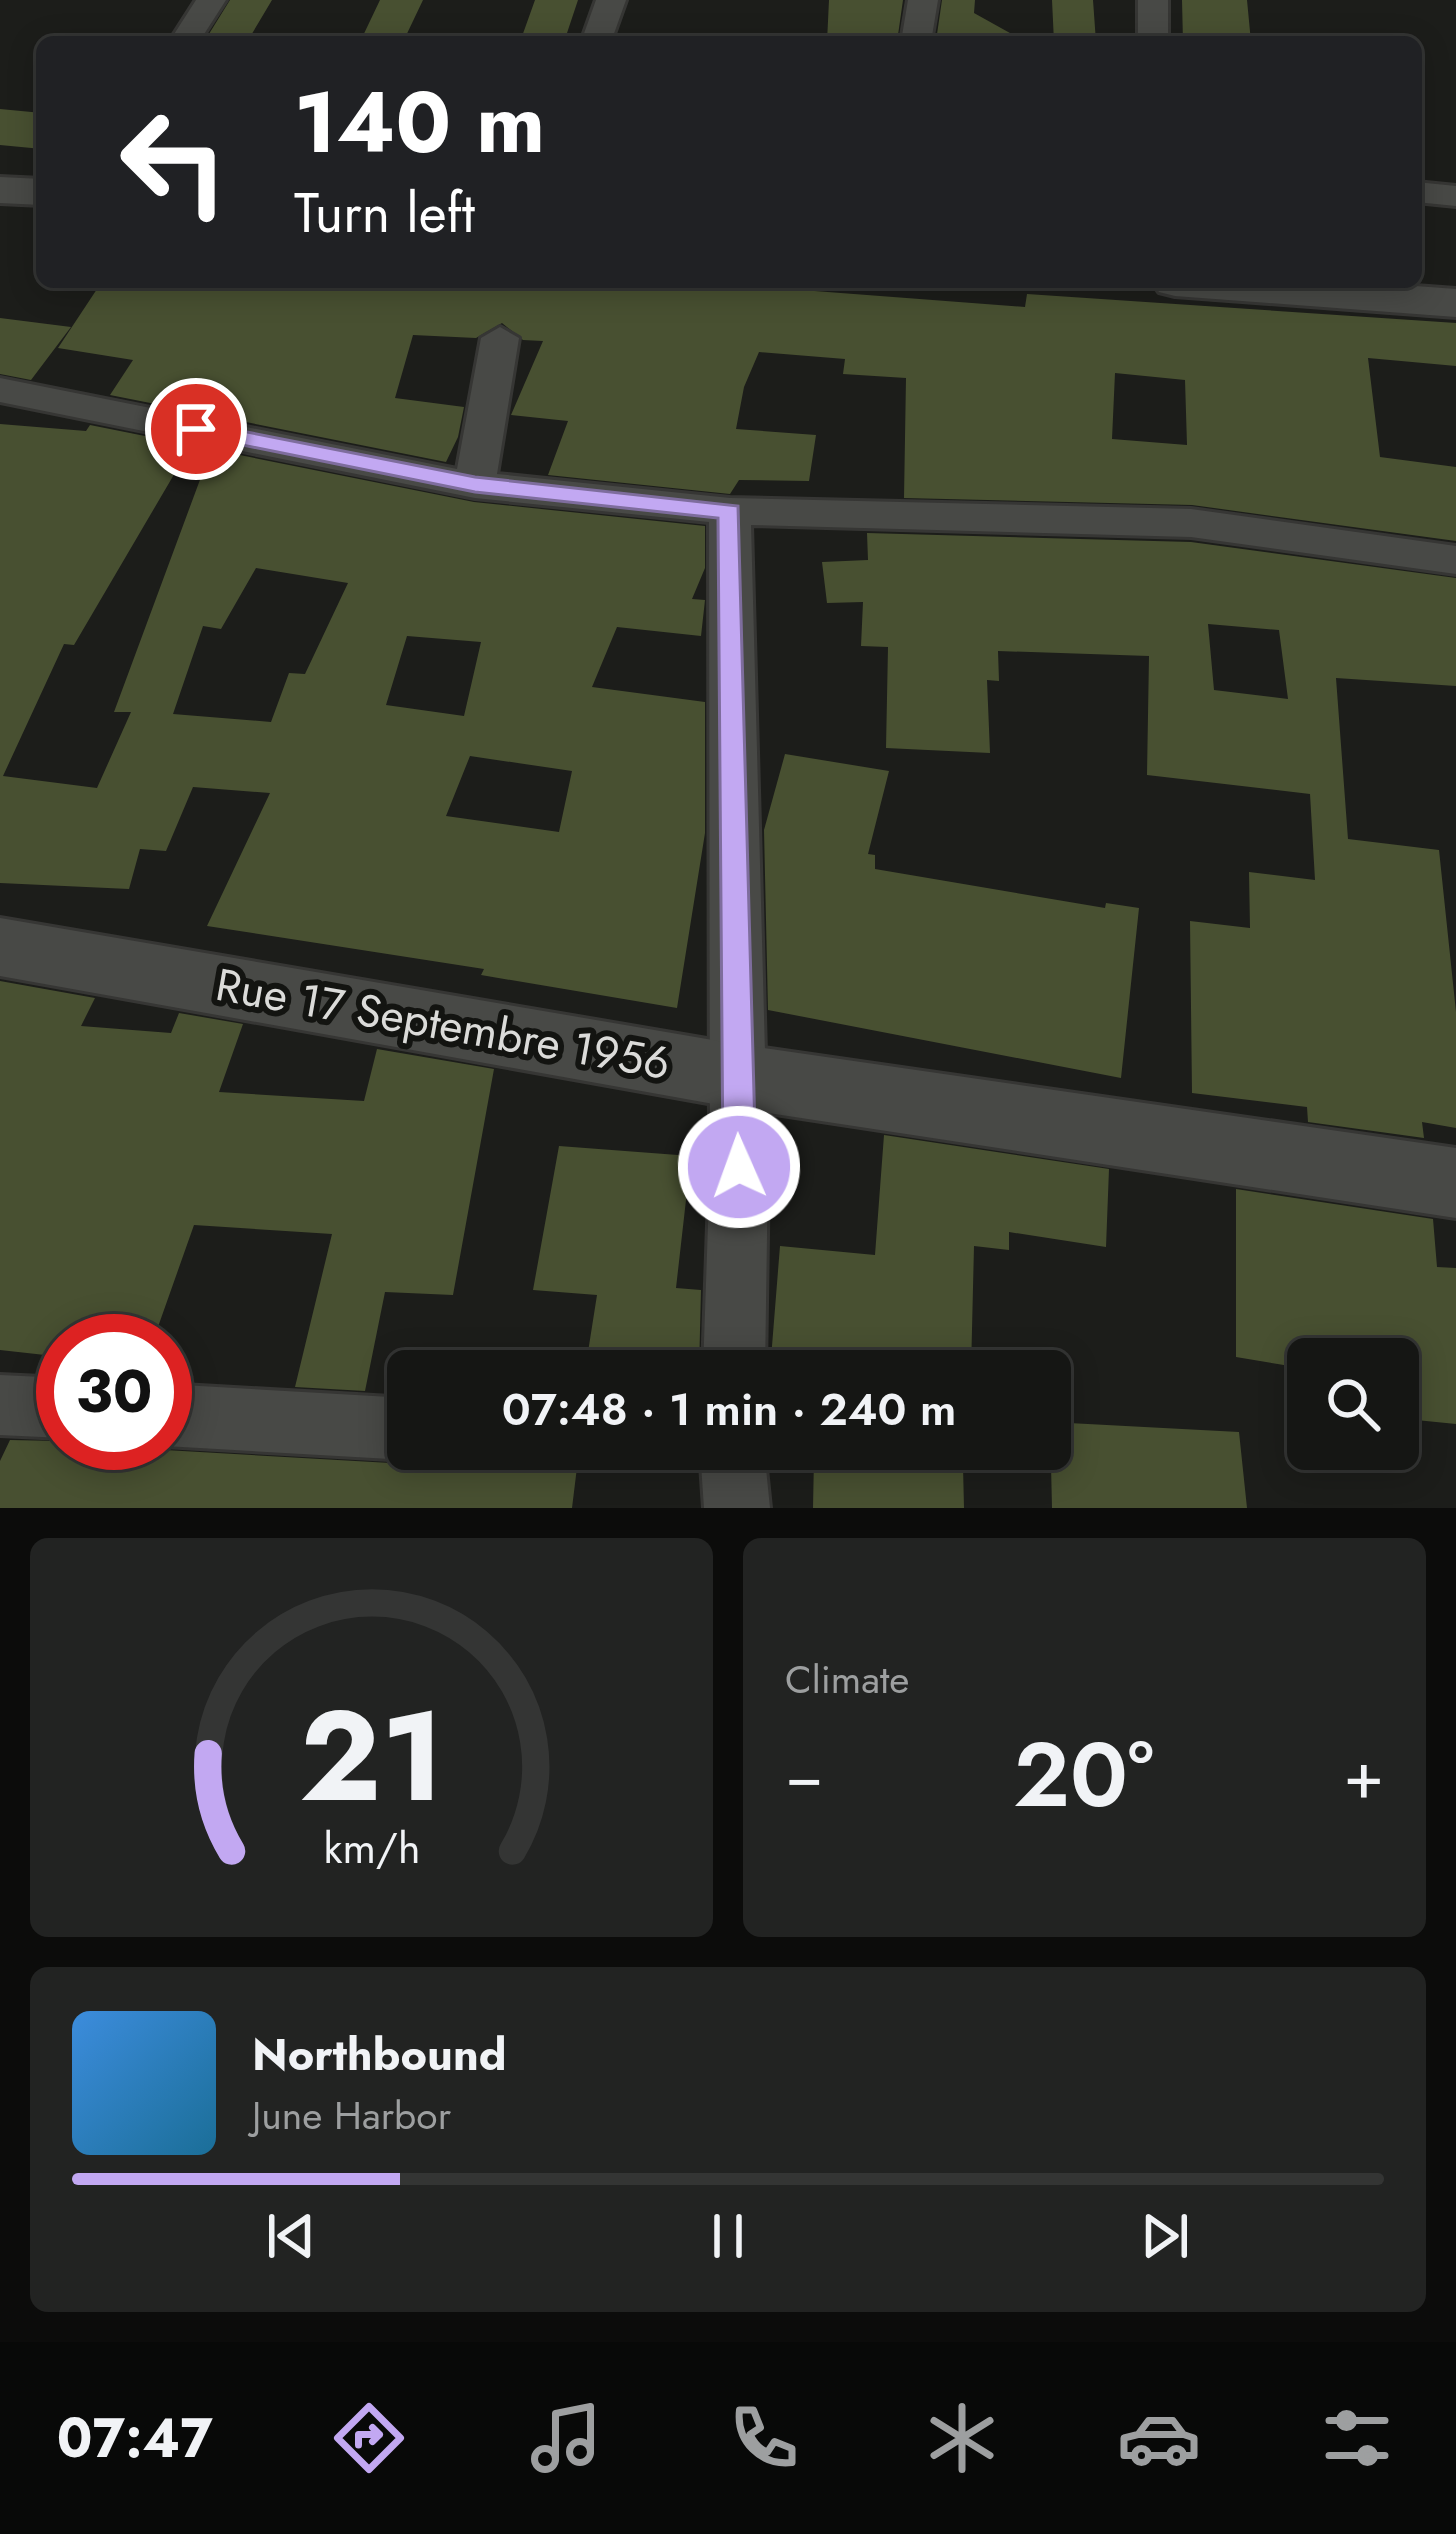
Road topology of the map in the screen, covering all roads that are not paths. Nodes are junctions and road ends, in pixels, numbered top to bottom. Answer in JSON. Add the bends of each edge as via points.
{"nodes":[{"id":1,"x":211,"y":0,"type":"edge"},
{"id":2,"x":611,"y":0,"type":"edge"},
{"id":3,"x":922,"y":0,"type":"edge"},
{"id":4,"x":1153,"y":0,"type":"edge"},
{"id":5,"x":188,"y":36,"type":"edge"},
{"id":6,"x":598,"y":36,"type":"edge"},
{"id":7,"x":917,"y":36,"type":"edge"},
{"id":8,"x":1153,"y":36,"type":"edge"},
{"id":9,"x":0,"y":190,"type":"edge"},
{"id":10,"x":36,"y":192,"type":"edge"},
{"id":11,"x":1422,"y":193,"type":"edge"},
{"id":12,"x":1456,"y":196,"type":"edge"},
{"id":13,"x":0,"y":218,"type":"edge"},
{"id":14,"x":36,"y":220,"type":"edge"},
{"id":15,"x":1422,"y":268,"type":"edge"},
{"id":16,"x":1456,"y":270,"type":"edge"},
{"id":17,"x":1255,"y":288,"type":"edge"},
{"id":18,"x":1456,"y":303,"type":"edge"},
{"id":19,"x":500,"y":338,"type":"dead end"},
{"id":20,"x":0,"y":390,"type":"edge"},
{"id":21,"x":475,"y":484,"type":"junction"},
{"id":22,"x":730,"y":511,"type":"junction"},
{"id":23,"x":1456,"y":560,"type":"edge"},
{"id":24,"x":0,"y":947,"type":"edge"},
{"id":25,"x":736,"y":1076,"type":"junction"},
{"id":26,"x":1456,"y":1183,"type":"edge"},
{"id":27,"x":734,"y":1350,"type":"edge"},
{"id":28,"x":0,"y":1405,"type":"edge"},
{"id":29,"x":36,"y":1407,"type":"edge"},
{"id":30,"x":192,"y":1416,"type":"edge"},
{"id":31,"x":387,"y":1428,"type":"edge"},
{"id":32,"x":734,"y":1470,"type":"edge"},
{"id":33,"x":737,"y":1508,"type":"edge"}],
"edges":[{"from":1,"to":5,"type":"street"},
{"from":2,"to":6,"type":"street"},
{"from":3,"to":7,"type":"street"},
{"from":4,"to":8,"type":"street"},
{"from":9,"to":10,"type":"street"},
{"from":11,"to":12,"type":"street"},
{"from":13,"to":14,"type":"street"},
{"from":15,"to":16,"type":"street"},
{"from":17,"to":18,"type":"street"},
{"from":19,"to":21,"type":"street"},
{"from":20,"to":21,"type":"street"},
{"from":21,"to":22,"type":"street"},
{"from":22,"to":23,"type":"street","via":[[1191,523]]},
{"from":22,"to":25,"type":"street"},
{"from":24,"to":25,"type":"main road","name":"Rue 17 Septembre 1956"},
{"from":25,"to":26,"type":"main road","name":"Rue 17 Septembre 1956"},
{"from":25,"to":27,"type":"street"},
{"from":28,"to":29,"type":"street"},
{"from":30,"to":31,"type":"street"},
{"from":32,"to":33,"type":"street"}]}
